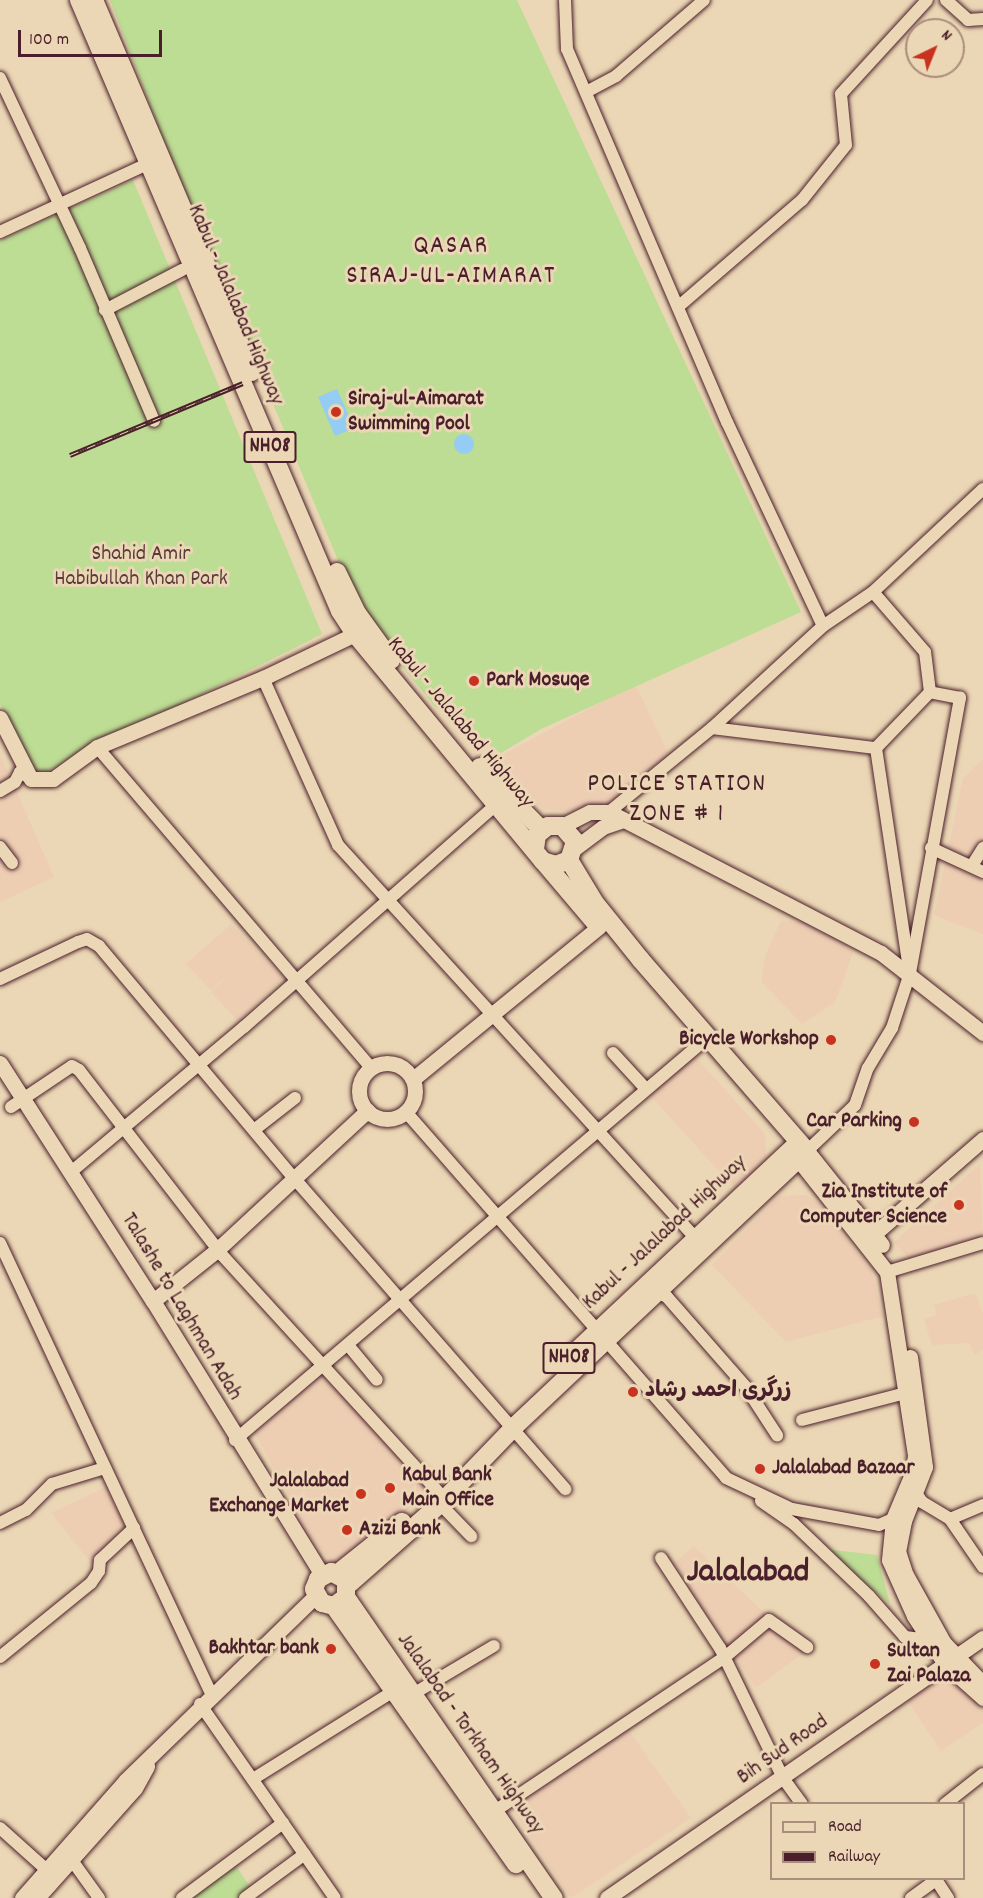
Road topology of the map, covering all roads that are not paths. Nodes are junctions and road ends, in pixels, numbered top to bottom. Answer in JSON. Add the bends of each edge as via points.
{"nodes":[{"id":1,"x":79,"y":0,"type":"edge"},
{"id":2,"x":94,"y":0,"type":"edge"},
{"id":3,"x":565,"y":0,"type":"edge"},
{"id":4,"x":704,"y":0,"type":"edge"},
{"id":5,"x":927,"y":0,"type":"edge"},
{"id":6,"x":946,"y":0,"type":"edge"},
{"id":7,"x":983,"y":19,"type":"edge"},
{"id":8,"x":0,"y":78,"type":"edge"},
{"id":9,"x":3,"y":91,"type":"edge"},
{"id":10,"x":588,"y":91,"type":"junction"},
{"id":11,"x":154,"y":161,"type":"junction"},
{"id":12,"x":60,"y":204,"type":"junction"},
{"id":13,"x":0,"y":232,"type":"edge"},
{"id":14,"x":182,"y":270,"type":"dead end"},
{"id":15,"x":679,"y":306,"type":"junction"},
{"id":16,"x":105,"y":310,"type":"junction"},
{"id":17,"x":154,"y":421,"type":"dead end"},
{"id":18,"x":983,"y":489,"type":"edge"},
{"id":19,"x":873,"y":592,"type":"junction"},
{"id":20,"x":823,"y":626,"type":"junction"},
{"id":21,"x":355,"y":634,"type":"junction"},
{"id":22,"x":263,"y":678,"type":"junction"},
{"id":23,"x":930,"y":692,"type":"junction"},
{"id":24,"x":0,"y":718,"type":"edge"},
{"id":25,"x":712,"y":728,"type":"junction"},
{"id":26,"x":5,"y":743,"type":"edge"},
{"id":27,"x":97,"y":747,"type":"junction"},
{"id":28,"x":876,"y":748,"type":"junction"},
{"id":29,"x":31,"y":779,"type":"junction"},
{"id":30,"x":0,"y":791,"type":"edge"},
{"id":31,"x":496,"y":805,"type":"junction"},
{"id":32,"x":609,"y":812,"type":"junction"},
{"id":33,"x":623,"y":820,"type":"junction"},
{"id":34,"x":562,"y":826,"type":"junction"},
{"id":35,"x":542,"y":830,"type":"junction"},
{"id":36,"x":0,"y":847,"type":"edge"},
{"id":37,"x":931,"y":848,"type":"junction"},
{"id":38,"x":983,"y":848,"type":"edge"},
{"id":39,"x":572,"y":854,"type":"junction"},
{"id":40,"x":539,"y":855,"type":"junction"},
{"id":41,"x":12,"y":863,"type":"dead end"},
{"id":42,"x":978,"y":868,"type":"edge"},
{"id":43,"x":391,"y":899,"type":"junction"},
{"id":44,"x":599,"y":927,"type":"junction"},
{"id":45,"x":910,"y":973,"type":"junction"},
{"id":46,"x":0,"y":979,"type":"edge"},
{"id":47,"x":296,"y":981,"type":"junction"},
{"id":48,"x":492,"y":1015,"type":"junction"},
{"id":49,"x":983,"y":1033,"type":"edge"},
{"id":50,"x":700,"y":1044,"type":"junction"},
{"id":51,"x":613,"y":1053,"type":"dead end"},
{"id":52,"x":0,"y":1063,"type":"edge"},
{"id":53,"x":199,"y":1064,"type":"junction"},
{"id":54,"x":371,"y":1068,"type":"junction"},
{"id":55,"x":412,"y":1079,"type":"junction"},
{"id":56,"x":646,"y":1089,"type":"junction"},
{"id":57,"x":23,"y":1096,"type":"junction"},
{"id":58,"x":295,"y":1098,"type":"dead end"},
{"id":59,"x":11,"y":1107,"type":"dead end"},
{"id":60,"x":367,"y":1111,"type":"junction"},
{"id":61,"x":406,"y":1112,"type":"junction"},
{"id":62,"x":122,"y":1128,"type":"junction"},
{"id":63,"x":254,"y":1130,"type":"junction"},
{"id":64,"x":597,"y":1132,"type":"junction"},
{"id":65,"x":983,"y":1139,"type":"edge"},
{"id":66,"x":799,"y":1151,"type":"junction"},
{"id":67,"x":71,"y":1172,"type":"junction"},
{"id":68,"x":294,"y":1178,"type":"junction"},
{"id":69,"x":496,"y":1218,"type":"junction"},
{"id":70,"x":870,"y":1237,"type":"junction"},
{"id":71,"x":699,"y":1243,"type":"junction"},
{"id":72,"x":983,"y":1243,"type":"edge"},
{"id":73,"x":0,"y":1244,"type":"edge"},
{"id":74,"x":217,"y":1250,"type":"junction"},
{"id":75,"x":892,"y":1271,"type":"junction"},
{"id":76,"x":656,"y":1292,"type":"junction"},
{"id":77,"x":400,"y":1300,"type":"junction"},
{"id":78,"x":153,"y":1301,"type":"junction"},
{"id":79,"x":600,"y":1335,"type":"junction"},
{"id":80,"x":348,"y":1345,"type":"junction"},
{"id":81,"x":321,"y":1368,"type":"junction"},
{"id":82,"x":377,"y":1380,"type":"dead end"},
{"id":83,"x":906,"y":1394,"type":"junction"},
{"id":84,"x":802,"y":1420,"type":"dead end"},
{"id":85,"x":512,"y":1424,"type":"junction"},
{"id":86,"x":777,"y":1435,"type":"dead end"},
{"id":87,"x":235,"y":1440,"type":"junction"},
{"id":88,"x":105,"y":1468,"type":"junction"},
{"id":89,"x":726,"y":1478,"type":"junction"},
{"id":90,"x":565,"y":1489,"type":"dead end"},
{"id":91,"x":916,"y":1493,"type":"junction"},
{"id":92,"x":441,"y":1498,"type":"junction"},
{"id":93,"x":983,"y":1505,"type":"edge"},
{"id":94,"x":950,"y":1519,"type":"junction"},
{"id":95,"x":898,"y":1520,"type":"junction"},
{"id":96,"x":0,"y":1523,"type":"edge"},
{"id":97,"x":134,"y":1528,"type":"junction"},
{"id":98,"x":471,"y":1536,"type":"dead end"},
{"id":99,"x":662,"y":1558,"type":"dead end"},
{"id":100,"x":983,"y":1567,"type":"edge"},
{"id":101,"x":337,"y":1587,"type":"junction"},
{"id":102,"x":316,"y":1595,"type":"joint"},
{"id":103,"x":983,"y":1638,"type":"edge"},
{"id":104,"x":930,"y":1640,"type":"junction"},
{"id":105,"x":494,"y":1646,"type":"dead end"},
{"id":106,"x":807,"y":1647,"type":"dead end"},
{"id":107,"x":0,"y":1657,"type":"edge"},
{"id":108,"x":725,"y":1657,"type":"junction"},
{"id":109,"x":950,"y":1661,"type":"junction"},
{"id":110,"x":983,"y":1684,"type":"edge"},
{"id":111,"x":394,"y":1691,"type":"junction"},
{"id":112,"x":211,"y":1692,"type":"junction"},
{"id":113,"x":413,"y":1694,"type":"junction"},
{"id":114,"x":983,"y":1698,"type":"edge"},
{"id":115,"x":200,"y":1704,"type":"junction"},
{"id":116,"x":154,"y":1753,"type":"junction"},
{"id":117,"x":983,"y":1774,"type":"edge"},
{"id":118,"x":783,"y":1778,"type":"junction"},
{"id":119,"x":253,"y":1779,"type":"junction"},
{"id":120,"x":801,"y":1802,"type":"edge"},
{"id":121,"x":946,"y":1802,"type":"edge"},
{"id":122,"x":495,"y":1811,"type":"junction"},
{"id":123,"x":283,"y":1823,"type":"junction"},
{"id":124,"x":0,"y":1828,"type":"edge"},
{"id":125,"x":305,"y":1854,"type":"junction"},
{"id":126,"x":71,"y":1859,"type":"junction"},
{"id":127,"x":48,"y":1871,"type":"junction"},
{"id":128,"x":935,"y":1880,"type":"edge"},
{"id":129,"x":937,"y":1880,"type":"edge"},
{"id":130,"x":22,"y":1898,"type":"edge"},
{"id":131,"x":37,"y":1898,"type":"edge"},
{"id":132,"x":99,"y":1898,"type":"edge"},
{"id":133,"x":182,"y":1898,"type":"edge"},
{"id":134,"x":244,"y":1898,"type":"edge"},
{"id":135,"x":335,"y":1898,"type":"edge"},
{"id":136,"x":540,"y":1898,"type":"edge"},
{"id":137,"x":554,"y":1898,"type":"edge"},
{"id":138,"x":607,"y":1898,"type":"edge"},
{"id":139,"x":911,"y":1898,"type":"edge"},
{"id":140,"x":948,"y":1898,"type":"edge"}],
"edges":[{"from":1,"to":11,"type":"highway","name":"Kabul - Jalalabad Highway","number":"NH08"},
{"from":2,"to":11,"type":"highway","name":"Kabul - Jalalabad Highway","number":"NH08"},
{"from":3,"to":10,"type":"street","via":[[567,49]]},
{"from":4,"to":10,"type":"street","via":[[616,76]]},
{"from":5,"to":15,"type":"street","via":[[841,94],[846,145],[802,200]]},
{"from":6,"to":7,"type":"street","via":[[968,20]]},
{"from":8,"to":9,"type":"street"},
{"from":9,"to":12,"type":"street"},
{"from":10,"to":15,"type":"street"},
{"from":11,"to":12,"type":"street"},
{"from":11,"to":21,"type":"highway","name":"Kabul - Jalalabad Highway","number":"NH08","via":[[340,611]]},
{"from":11,"to":35,"type":"highway","name":"Kabul - Jalalabad Highway","number":"NH08","via":[[357,613],[383,651],[488,777]]},
{"from":12,"to":13,"type":"street"},
{"from":12,"to":16,"type":"street"},
{"from":14,"to":16,"type":"street"},
{"from":15,"to":20,"type":"street"},
{"from":16,"to":17,"type":"street"},
{"from":18,"to":19,"type":"street"},
{"from":19,"to":20,"type":"street"},
{"from":19,"to":23,"type":"street","via":[[925,652]]},
{"from":20,"to":25,"type":"street"},
{"from":21,"to":22,"type":"main road"},
{"from":21,"to":31,"type":"highway","name":"Kabul - Jalalabad Highway","number":"NH08"},
{"from":22,"to":27,"type":"main road"},
{"from":22,"to":43,"type":"street","via":[[338,844]]},
{"from":23,"to":28,"type":"street"},
{"from":23,"to":37,"type":"street","via":[[960,698]]},
{"from":24,"to":26,"type":"main road"},
{"from":25,"to":28,"type":"street"},
{"from":25,"to":32,"type":"street"},
{"from":26,"to":29,"type":"main road"},
{"from":27,"to":29,"type":"main road","via":[[53,779]]},
{"from":27,"to":47,"type":"street"},
{"from":28,"to":45,"type":"street"},
{"from":29,"to":30,"type":"street","via":[[20,772],[15,782]]},
{"from":31,"to":40,"type":"highway","name":"Kabul - Jalalabad Highway","number":"NH08"},
{"from":31,"to":43,"type":"street"},
{"from":32,"to":33,"type":"main road"},
{"from":32,"to":34,"type":"main road","via":[[590,812]]},
{"from":33,"to":39,"type":"main road","via":[[603,827]]},
{"from":33,"to":45,"type":"main road","via":[[881,953]]},
{"from":34,"to":35,"type":"highway"},
{"from":34,"to":39,"type":"highway","via":[[573,835]]},
{"from":35,"to":40,"type":"highway"},
{"from":36,"to":41,"type":"street"},
{"from":37,"to":42,"type":"street"},
{"from":37,"to":45,"type":"street"},
{"from":38,"to":42,"type":"street"},
{"from":39,"to":40,"type":"highway","via":[[556,865]]},
{"from":39,"to":66,"type":"highway","via":[[595,903]]},
{"from":40,"to":44,"type":"highway","name":"Kabul - Jalalabad Highway","number":"NH08"},
{"from":43,"to":47,"type":"street"},
{"from":43,"to":48,"type":"street"},
{"from":44,"to":48,"type":"main road"},
{"from":44,"to":50,"type":"highway","name":"Kabul - Jalalabad Highway","number":"NH08"},
{"from":45,"to":49,"type":"main road"},
{"from":45,"to":66,"type":"street","via":[[892,1028],[868,1068],[855,1105]]},
{"from":46,"to":53,"type":"street","via":[[87,939],[99,946]]},
{"from":47,"to":53,"type":"street"},
{"from":47,"to":54,"type":"street"},
{"from":48,"to":55,"type":"main road"},
{"from":48,"to":64,"type":"street"},
{"from":50,"to":56,"type":"street"},
{"from":50,"to":66,"type":"highway","name":"Kabul - Jalalabad Highway","number":"NH08"},
{"from":51,"to":56,"type":"street"},
{"from":52,"to":57,"type":"main road","name":"Talashe to Laghman Adah"},
{"from":53,"to":62,"type":"street"},
{"from":53,"to":63,"type":"street"},
{"from":54,"to":55,"type":"main road","via":[[391,1064]]},
{"from":54,"to":60,"type":"main road","via":[[360,1084]]},
{"from":55,"to":61,"type":"main road","via":[[415,1096]]},
{"from":56,"to":64,"type":"street"},
{"from":57,"to":59,"type":"street"},
{"from":57,"to":62,"type":"street","via":[[72,1066]]},
{"from":57,"to":67,"type":"main road","name":"Talashe to Laghman Adah"},
{"from":58,"to":63,"type":"street"},
{"from":60,"to":61,"type":"main road","via":[[387,1119]]},
{"from":60,"to":68,"type":"main road"},
{"from":61,"to":69,"type":"street"},
{"from":62,"to":67,"type":"street"},
{"from":62,"to":74,"type":"street"},
{"from":63,"to":68,"type":"street"},
{"from":64,"to":69,"type":"street"},
{"from":64,"to":71,"type":"street"},
{"from":65,"to":70,"type":"main road"},
{"from":66,"to":70,"type":"main road"},
{"from":66,"to":71,"type":"highway","name":"Kabul - Jalalabad Highway","number":"NH08"},
{"from":67,"to":78,"type":"main road","name":"Talashe to Laghman Adah"},
{"from":68,"to":74,"type":"main road"},
{"from":68,"to":77,"type":"street"},
{"from":69,"to":77,"type":"street"},
{"from":69,"to":79,"type":"street"},
{"from":70,"to":75,"type":"main road"},
{"from":71,"to":76,"type":"highway","name":"Kabul - Jalalabad Highway","number":"NH08"},
{"from":71,"to":79,"type":"highway","name":"Kabul - Jalalabad Highway","number":"NH08"},
{"from":72,"to":75,"type":"street"},
{"from":73,"to":88,"type":"street"},
{"from":74,"to":78,"type":"main road"},
{"from":74,"to":81,"type":"street"},
{"from":75,"to":83,"type":"main road"},
{"from":75,"to":91,"type":"main road","via":[[925,1447],[926,1467]]},
{"from":76,"to":79,"type":"highway","name":"Kabul - Jalalabad Highway","number":"NH08"},
{"from":76,"to":86,"type":"street","via":[[667,1298],[730,1368]]},
{"from":77,"to":80,"type":"street"},
{"from":77,"to":85,"type":"street"},
{"from":78,"to":87,"type":"main road","name":"Talashe to Laghman Adah"},
{"from":79,"to":85,"type":"highway","name":"Kabul - Jalalabad Highway","number":"NH08"},
{"from":79,"to":89,"type":"street"},
{"from":80,"to":81,"type":"street"},
{"from":80,"to":82,"type":"street"},
{"from":81,"to":87,"type":"street"},
{"from":81,"to":92,"type":"street"},
{"from":83,"to":84,"type":"street"},
{"from":83,"to":95,"type":"main road","via":[[915,1456]]},
{"from":85,"to":90,"type":"street"},
{"from":85,"to":92,"type":"highway","name":"Kabul - Jalalabad Highway","number":"NH08"},
{"from":87,"to":101,"type":"main road","name":"Talashe to Laghman Adah"},
{"from":88,"to":96,"type":"street","via":[[52,1484],[27,1510]]},
{"from":88,"to":97,"type":"street"},
{"from":89,"to":95,"type":"street","via":[[792,1509],[879,1526]]},
{"from":89,"to":104,"type":"street","via":[[794,1524],[870,1596],[905,1637]]},
{"from":91,"to":94,"type":"street","via":[[922,1502]]},
{"from":91,"to":95,"type":"main road"},
{"from":92,"to":98,"type":"street"},
{"from":92,"to":101,"type":"highway","name":"Kabul - Jalalabad Highway","number":"NH08"},
{"from":93,"to":94,"type":"street"},
{"from":94,"to":100,"type":"street"},
{"from":95,"to":104,"type":"main road","via":[[889,1560]]},
{"from":95,"to":109,"type":"main road","via":[[901,1565]]},
{"from":97,"to":107,"type":"street","via":[[100,1560],[99,1571],[91,1582]]},
{"from":97,"to":112,"type":"street"},
{"from":99,"to":108,"type":"street"},
{"from":101,"to":102,"type":"highway","via":[[322,1603]]},
{"from":101,"to":111,"type":"highway","name":"Jalalabad - Torkham Highway"},
{"from":101,"to":113,"type":"highway","name":"Jalalabad - Torkham Highway"},
{"from":102,"to":112,"type":"main road"},
{"from":103,"to":109,"type":"main road","name":"Bih Sud Road"},
{"from":104,"to":109,"type":"main road"},
{"from":105,"to":113,"type":"street"},
{"from":106,"to":108,"type":"street","via":[[769,1620]]},
{"from":108,"to":118,"type":"street"},
{"from":108,"to":122,"type":"street"},
{"from":109,"to":110,"type":"main road"},
{"from":109,"to":114,"type":"main road"},
{"from":109,"to":118,"type":"main road","name":"Bih Sud Road"},
{"from":111,"to":119,"type":"street"},
{"from":111,"to":136,"type":"highway","name":"Jalalabad - Torkham Highway"},
{"from":112,"to":115,"type":"main road"},
{"from":113,"to":122,"type":"highway","name":"Jalalabad - Torkham Highway"},
{"from":115,"to":116,"type":"main road"},
{"from":115,"to":119,"type":"street"},
{"from":116,"to":126,"type":"main road","via":[[135,1788]]},
{"from":116,"to":127,"type":"main road"},
{"from":117,"to":121,"type":"street"},
{"from":118,"to":120,"type":"street"},
{"from":118,"to":138,"type":"main road","name":"Bih Sud Road"},
{"from":119,"to":123,"type":"street"},
{"from":122,"to":137,"type":"highway","name":"Jalalabad - Torkham Highway"},
{"from":123,"to":125,"type":"street"},
{"from":123,"to":133,"type":"street"},
{"from":124,"to":127,"type":"street"},
{"from":125,"to":134,"type":"street"},
{"from":125,"to":135,"type":"street"},
{"from":126,"to":131,"type":"main road"},
{"from":126,"to":132,"type":"street"},
{"from":127,"to":130,"type":"main road"},
{"from":128,"to":139,"type":"street"},
{"from":129,"to":140,"type":"street"}]}
